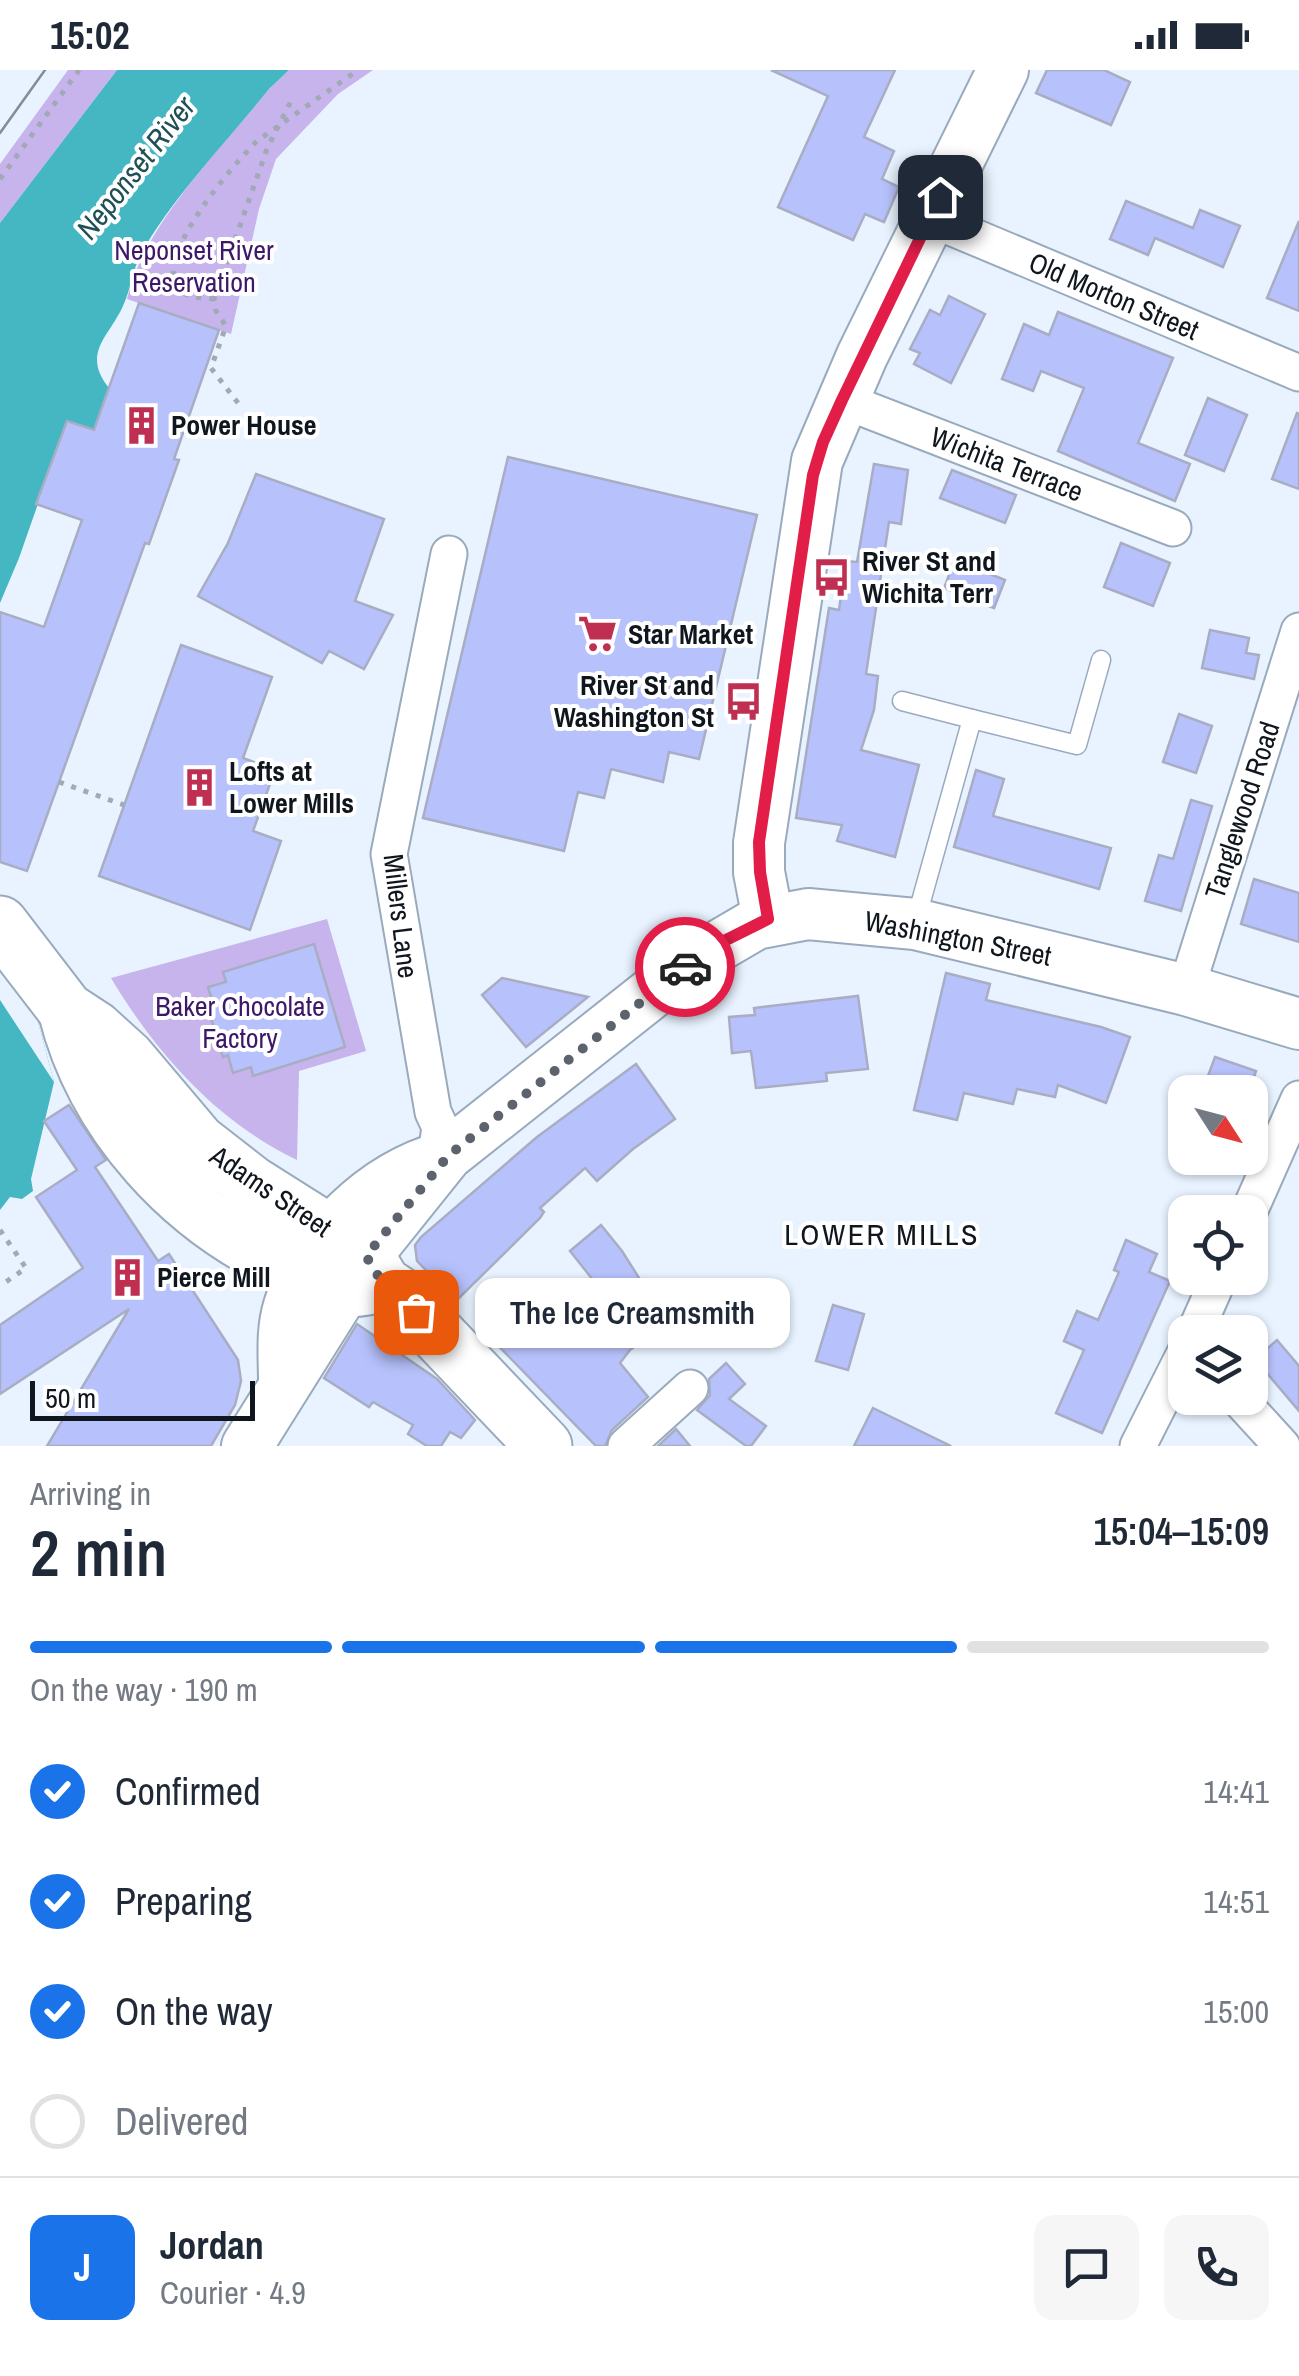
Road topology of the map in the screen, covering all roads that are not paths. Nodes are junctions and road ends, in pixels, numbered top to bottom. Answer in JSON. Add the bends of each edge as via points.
{"nodes":[{"id":1,"x":1003,"y":70,"type":"edge"},
{"id":2,"x":929,"y":218,"type":"junction"},
{"id":3,"x":1299,"y":373,"type":"edge"},
{"id":4,"x":842,"y":400,"type":"junction"},
{"id":5,"x":1173,"y":528,"type":"dead end"},
{"id":6,"x":449,"y":554,"type":"dead end"},
{"id":7,"x":1299,"y":631,"type":"edge"},
{"id":8,"x":1101,"y":660,"type":"dead end"},
{"id":9,"x":902,"y":701,"type":"dead end"},
{"id":10,"x":972,"y":719,"type":"junction"},
{"id":11,"x":768,"y":919,"type":"junction"},
{"id":12,"x":915,"y":924,"type":"junction"},
{"id":13,"x":8,"y":933,"type":"edge"},
{"id":14,"x":1186,"y":990,"type":"junction"},
{"id":15,"x":1299,"y":1024,"type":"edge"},
{"id":16,"x":1299,"y":1099,"type":"edge"},
{"id":17,"x":1288,"y":1147,"type":"edge"},
{"id":18,"x":448,"y":1156,"type":"junction"},
{"id":19,"x":1259,"y":1195,"type":"edge"},
{"id":20,"x":346,"y":1267,"type":"junction"},
{"id":21,"x":1168,"y":1387,"type":"edge"},
{"id":22,"x":690,"y":1388,"type":"dead end"},
{"id":23,"x":1254,"y":1415,"type":"edge"},
{"id":24,"x":246,"y":1446,"type":"edge"},
{"id":25,"x":544,"y":1446,"type":"edge"},
{"id":26,"x":626,"y":1446,"type":"edge"},
{"id":27,"x":1138,"y":1446,"type":"edge"},
{"id":28,"x":1282,"y":1446,"type":"edge"}],
"edges":[{"from":1,"to":2,"type":"main road"},
{"from":2,"to":3,"type":"street","name":"Old Morton Street"},
{"from":2,"to":4,"type":"main road"},
{"from":4,"to":5,"type":"street","name":"Wichita Terrace"},
{"from":4,"to":11,"type":"main road","via":[[813,475],[761,827]]},
{"from":6,"to":18,"type":"street","name":"Millers Lane","via":[[389,854],[438,1141]]},
{"from":7,"to":14,"type":"street","name":"Tanglewood Road"},
{"from":8,"to":10,"type":"lane","via":[[1076,745]]},
{"from":9,"to":10,"type":"lane"},
{"from":10,"to":12,"type":"lane"},
{"from":11,"to":12,"type":"main road","name":"Washington Street","via":[[817,914]]},
{"from":11,"to":18,"type":"main road","name":"Washington Street","via":[[690,962]]},
{"from":12,"to":14,"type":"main road","name":"Washington Street"},
{"from":13,"to":20,"type":"main road","name":"Adams Street","via":[[66,1010],[94,1085],[157,1174],[187,1203],[270,1258]]},
{"from":14,"to":15,"type":"main road","name":"Washington Street"},
{"from":16,"to":17,"type":"street"},
{"from":17,"to":19,"type":"street"},
{"from":18,"to":20,"type":"main road","name":"Washington Street"},
{"from":20,"to":24,"type":"main road","name":"Adams Street","via":[[289,1307],[284,1382]]},
{"from":20,"to":25,"type":"main road","via":[[401,1296]]},
{"from":21,"to":27,"type":"street"},
{"from":22,"to":26,"type":"street"},
{"from":23,"to":28,"type":"street"}]}
